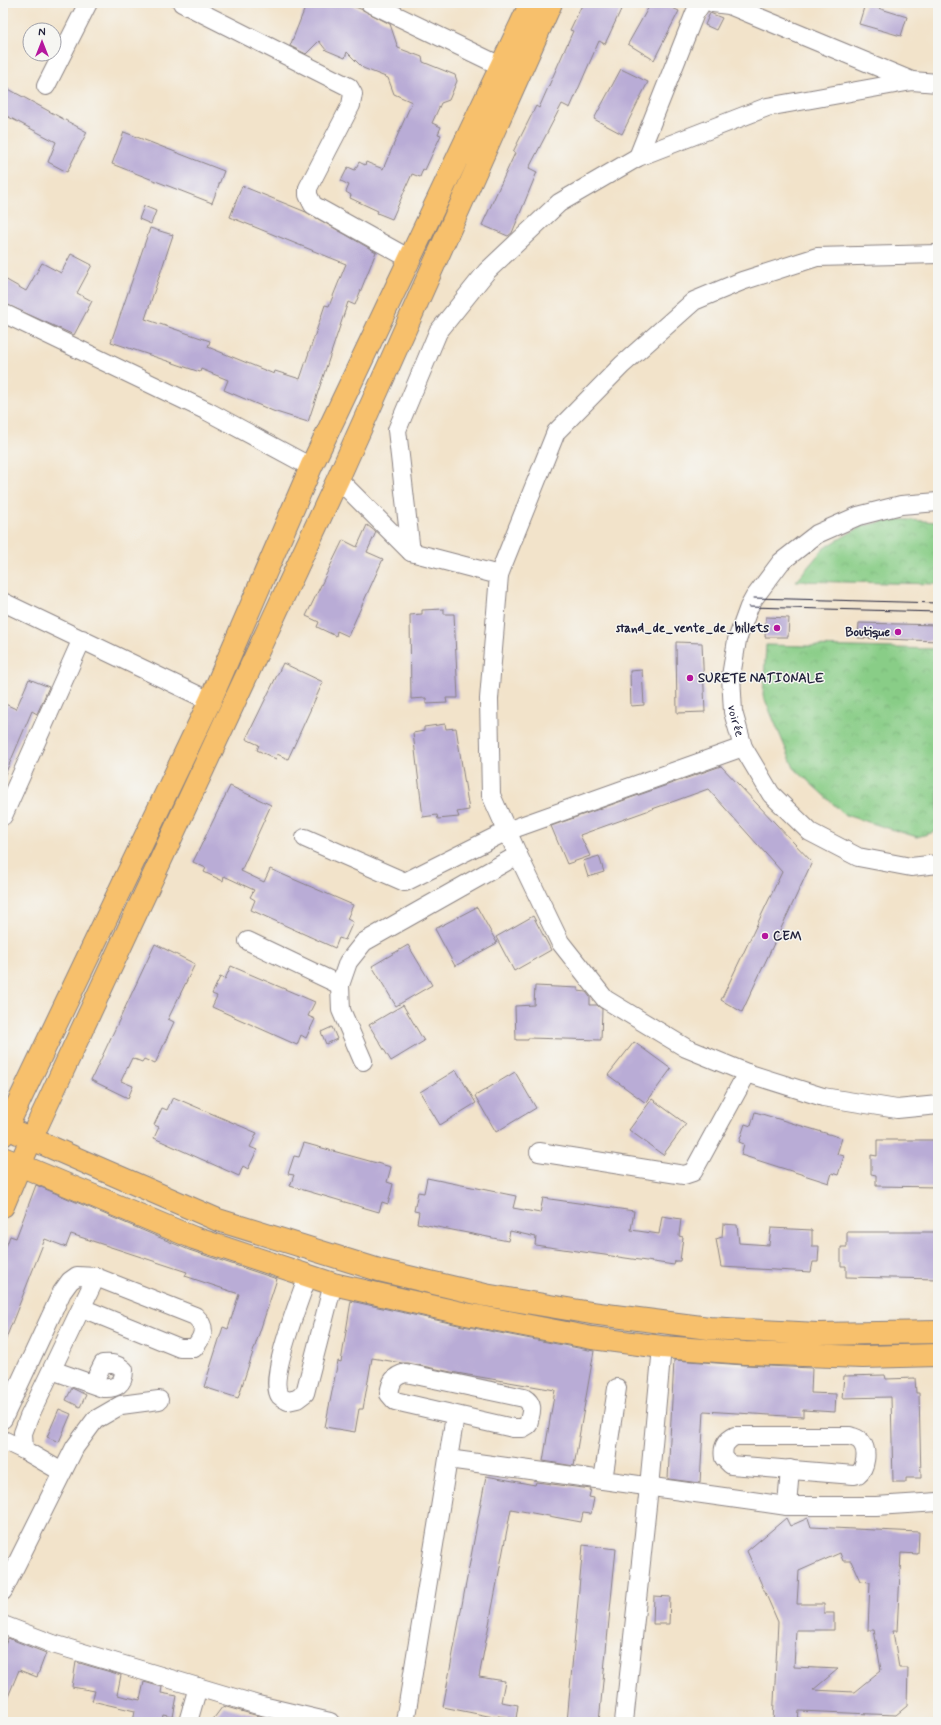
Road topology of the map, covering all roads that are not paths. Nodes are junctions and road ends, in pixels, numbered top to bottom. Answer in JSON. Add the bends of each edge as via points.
{"nodes":[{"id":1,"x":88,"y":3,"type":"edge"},
{"id":2,"x":182,"y":3,"type":"edge"},
{"id":3,"x":370,"y":3,"type":"edge"},
{"id":4,"x":531,"y":3,"type":"edge"},
{"id":5,"x":551,"y":3,"type":"edge"},
{"id":6,"x":702,"y":3,"type":"edge"},
{"id":7,"x":713,"y":3,"type":"edge"},
{"id":8,"x":510,"y":71,"type":"junction"},
{"id":9,"x":912,"y":81,"type":"junction"},
{"id":10,"x":938,"y":83,"type":"edge"},
{"id":11,"x":46,"y":86,"type":"dead end"},
{"id":12,"x":638,"y":156,"type":"junction"},
{"id":13,"x":938,"y":254,"type":"edge"},
{"id":14,"x":410,"y":259,"type":"junction"},
{"id":15,"x":3,"y":313,"type":"edge"},
{"id":16,"x":311,"y":467,"type":"junction"},
{"id":17,"x":338,"y":479,"type":"junction"},
{"id":18,"x":938,"y":502,"type":"edge"},
{"id":19,"x":411,"y":552,"type":"junction"},
{"id":20,"x":499,"y":575,"type":"junction"},
{"id":21,"x":3,"y":602,"type":"edge"},
{"id":22,"x":82,"y":639,"type":"junction"},
{"id":23,"x":210,"y":701,"type":"junction"},
{"id":24,"x":743,"y":747,"type":"junction"},
{"id":25,"x":3,"y":816,"type":"edge"},
{"id":26,"x":507,"y":831,"type":"junction"},
{"id":27,"x":305,"y":838,"type":"dead end"},
{"id":28,"x":518,"y":855,"type":"junction"},
{"id":29,"x":938,"y":864,"type":"edge"},
{"id":30,"x":248,"y":941,"type":"dead end"},
{"id":31,"x":340,"y":985,"type":"junction"},
{"id":32,"x":363,"y":1061,"type":"dead end"},
{"id":33,"x":747,"y":1073,"type":"junction"},
{"id":34,"x":938,"y":1104,"type":"edge"},
{"id":35,"x":4,"y":1130,"type":"edge"},
{"id":36,"x":31,"y":1139,"type":"junction"},
{"id":37,"x":539,"y":1152,"type":"dead end"},
{"id":38,"x":12,"y":1162,"type":"edge"},
{"id":39,"x":3,"y":1206,"type":"edge"},
{"id":40,"x":308,"y":1275,"type":"junction"},
{"id":41,"x":96,"y":1277,"type":"junction"},
{"id":42,"x":333,"y":1284,"type":"junction"},
{"id":43,"x":82,"y":1308,"type":"junction"},
{"id":44,"x":938,"y":1332,"type":"edge"},
{"id":45,"x":662,"y":1347,"type":"junction"},
{"id":46,"x":938,"y":1355,"type":"edge"},
{"id":47,"x":52,"y":1370,"type":"junction"},
{"id":48,"x":93,"y":1384,"type":"dead end"},
{"id":49,"x":617,"y":1388,"type":"dead end"},
{"id":50,"x":159,"y":1400,"type":"dead end"},
{"id":51,"x":455,"y":1416,"type":"junction"},
{"id":52,"x":3,"y":1419,"type":"edge"},
{"id":53,"x":3,"y":1440,"type":"edge"},
{"id":54,"x":24,"y":1450,"type":"junction"},
{"id":55,"x":448,"y":1459,"type":"junction"},
{"id":56,"x":790,"y":1469,"type":"junction"},
{"id":57,"x":62,"y":1472,"type":"junction"},
{"id":58,"x":603,"y":1480,"type":"junction"},
{"id":59,"x":649,"y":1487,"type":"junction"},
{"id":60,"x":938,"y":1502,"type":"edge"},
{"id":61,"x":787,"y":1506,"type":"junction"},
{"id":62,"x":3,"y":1591,"type":"edge"},
{"id":63,"x":3,"y":1625,"type":"edge"},
{"id":64,"x":198,"y":1687,"type":"junction"},
{"id":65,"x":188,"y":1722,"type":"edge"},
{"id":66,"x":330,"y":1722,"type":"edge"},
{"id":67,"x":405,"y":1722,"type":"edge"},
{"id":68,"x":624,"y":1722,"type":"edge"}],
"edges":[{"from":1,"to":11,"type":"street"},
{"from":2,"to":14,"type":"street","via":[[349,87],[353,94],[351,105],[308,188],[308,196],[313,205]]},
{"from":3,"to":8,"type":"street"},
{"from":4,"to":8,"type":"main road"},
{"from":5,"to":8,"type":"main road"},
{"from":6,"to":12,"type":"street","via":[[695,13]]},
{"from":7,"to":9,"type":"street","via":[[729,5]]},
{"from":8,"to":14,"type":"main road"},
{"from":8,"to":17,"type":"main road"},
{"from":9,"to":10,"type":"street"},
{"from":9,"to":12,"type":"street","via":[[767,106]]},
{"from":12,"to":19,"type":"street","via":[[559,203],[487,271],[438,332],[396,430]]},
{"from":13,"to":20,"type":"street","via":[[817,257],[742,281],[694,301],[622,365],[556,432]]},
{"from":14,"to":16,"type":"main road"},
{"from":15,"to":16,"type":"street","via":[[207,411]]},
{"from":16,"to":23,"type":"main road"},
{"from":17,"to":19,"type":"street"},
{"from":17,"to":36,"type":"main road"},
{"from":18,"to":24,"type":"street","name":"voirée","via":[[901,505],[858,516],[817,534],[782,562],[754,598],[737,640],[731,676],[733,712]]},
{"from":19,"to":20,"type":"street"},
{"from":20,"to":26,"type":"street","via":[[489,700],[491,795]]},
{"from":21,"to":22,"type":"street"},
{"from":22,"to":23,"type":"street"},
{"from":22,"to":25,"type":"street"},
{"from":23,"to":35,"type":"main road"},
{"from":24,"to":26,"type":"street"},
{"from":24,"to":29,"type":"street","name":"voirée","via":[[771,794],[810,832],[858,857],[911,867]]},
{"from":26,"to":27,"type":"street","via":[[405,882]]},
{"from":26,"to":28,"type":"street"},
{"from":28,"to":31,"type":"street","via":[[364,942],[348,962]]},
{"from":28,"to":33,"type":"street","via":[[560,942],[605,1000],[686,1048]]},
{"from":30,"to":31,"type":"street"},
{"from":31,"to":32,"type":"street","via":[[341,1010]]},
{"from":33,"to":34,"type":"street","via":[[823,1098],[898,1108]]},
{"from":33,"to":37,"type":"street","via":[[693,1172],[684,1175]]},
{"from":35,"to":36,"type":"main road"},
{"from":36,"to":38,"type":"main road"},
{"from":36,"to":44,"type":"main road","via":[[218,1220],[379,1270],[485,1295],[590,1313],[709,1328],[817,1334]]},
{"from":38,"to":39,"type":"main road"},
{"from":38,"to":40,"type":"main road","via":[[194,1238]]},
{"from":40,"to":42,"type":"main road"},
{"from":40,"to":42,"type":"street","via":[[280,1358],[277,1389],[280,1397],[288,1401],[297,1399],[304,1393]]},
{"from":41,"to":43,"type":"street"},
{"from":41,"to":43,"type":"street","via":[[195,1316],[203,1328],[201,1340],[194,1348],[180,1348]]},
{"from":41,"to":52,"type":"street","via":[[77,1276],[62,1292]]},
{"from":42,"to":45,"type":"main road","via":[[466,1314],[592,1338]]},
{"from":43,"to":47,"type":"street"},
{"from":45,"to":46,"type":"main road","via":[[745,1353]]},
{"from":45,"to":59,"type":"street"},
{"from":47,"to":48,"type":"street"},
{"from":47,"to":54,"type":"street","via":[[23,1433]]},
{"from":49,"to":58,"type":"street"},
{"from":50,"to":57,"type":"street","via":[[121,1405],[95,1420],[75,1447]]},
{"from":51,"to":51,"type":"street","via":[[395,1401],[389,1394],[390,1382],[398,1375],[406,1373],[524,1398],[530,1401],[532,1406],[528,1425],[523,1428]]},
{"from":51,"to":55,"type":"street"},
{"from":53,"to":54,"type":"street"},
{"from":54,"to":57,"type":"street"},
{"from":55,"to":58,"type":"street"},
{"from":55,"to":67,"type":"street"},
{"from":56,"to":56,"type":"street","via":[[858,1474],[864,1466],[863,1443],[850,1436],[743,1436],[727,1440],[724,1446],[724,1458],[731,1465]]},
{"from":56,"to":61,"type":"street"},
{"from":57,"to":62,"type":"street"},
{"from":58,"to":59,"type":"street"},
{"from":59,"to":61,"type":"street"},
{"from":59,"to":68,"type":"street"},
{"from":60,"to":61,"type":"street","via":[[876,1506]]},
{"from":63,"to":64,"type":"street","via":[[53,1644]]},
{"from":64,"to":65,"type":"street"},
{"from":64,"to":66,"type":"street","via":[[258,1705]]}]}
